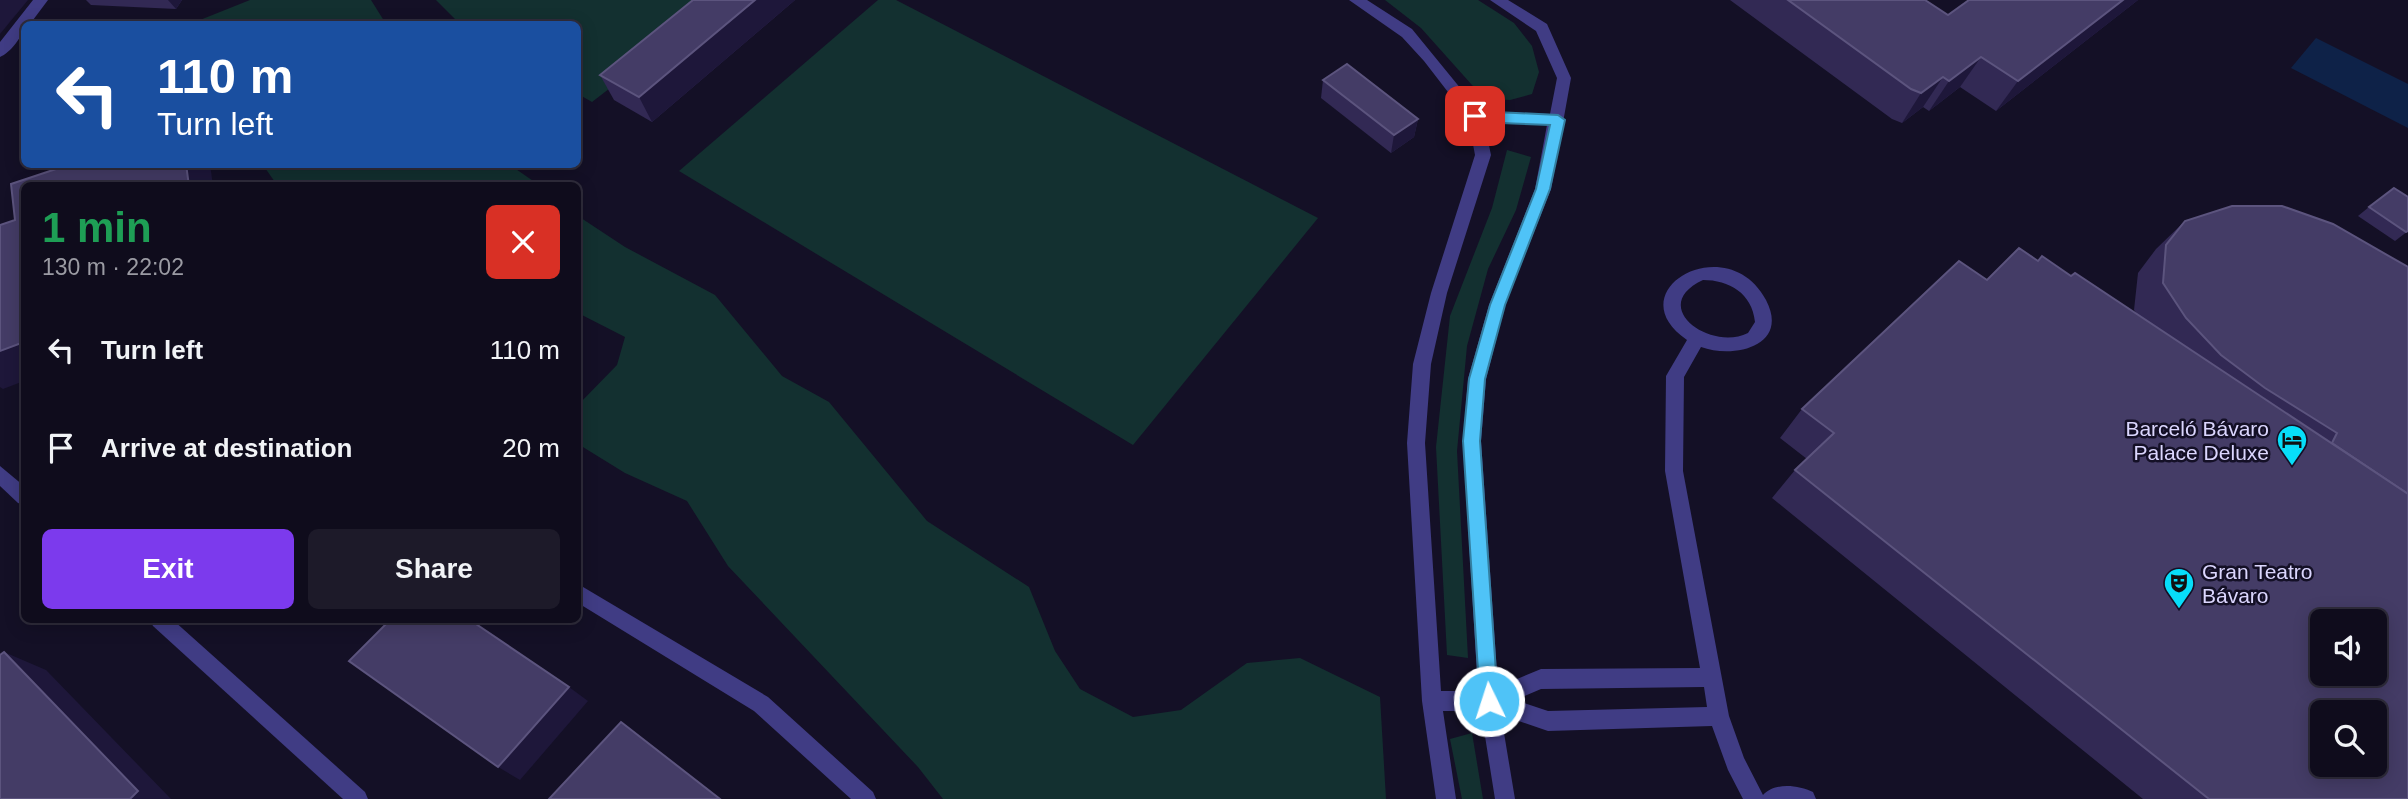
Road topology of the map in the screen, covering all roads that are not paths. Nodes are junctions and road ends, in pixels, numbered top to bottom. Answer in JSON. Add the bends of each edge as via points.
{"nodes":[{"id":1,"x":41,"y":0,"type":"edge"},
{"id":2,"x":1356,"y":0,"type":"edge"},
{"id":3,"x":1497,"y":0,"type":"edge"},
{"id":4,"x":24,"y":21,"type":"edge"},
{"id":5,"x":21,"y":25,"type":"edge"},
{"id":6,"x":0,"y":52,"type":"edge"},
{"id":7,"x":1475,"y":116,"type":"junction"},
{"id":8,"x":1558,"y":120,"type":"junction"},
{"id":9,"x":1697,"y":340,"type":"junction"},
{"id":10,"x":0,"y":474,"type":"edge"},
{"id":11,"x":21,"y":494,"type":"edge"},
{"id":12,"x":581,"y":595,"type":"edge"},
{"id":13,"x":163,"y":623,"type":"edge"},
{"id":14,"x":1711,"y":677,"type":"junction"},
{"id":15,"x":1432,"y":701,"type":"junction"},
{"id":16,"x":1489,"y":701,"type":"junction"},
{"id":17,"x":1719,"y":716,"type":"junction"},
{"id":18,"x":358,"y":799,"type":"edge"},
{"id":19,"x":866,"y":799,"type":"edge"},
{"id":20,"x":1446,"y":799,"type":"edge"},
{"id":21,"x":1504,"y":799,"type":"edge"},
{"id":22,"x":1754,"y":799,"type":"edge"},
{"id":23,"x":1771,"y":799,"type":"edge"},
{"id":24,"x":1806,"y":799,"type":"edge"}],
"edges":[{"from":1,"to":4,"type":"lane"},
{"from":2,"to":7,"type":"lane","via":[[1407,33]]},
{"from":3,"to":8,"type":"lane","via":[[1542,28],[1564,78]]},
{"from":5,"to":6,"type":"lane"},
{"from":7,"to":8,"type":"lane"},
{"from":7,"to":15,"type":"lane","via":[[1483,155],[1439,293],[1422,364],[1416,443]]},
{"from":8,"to":16,"type":"lane","via":[[1543,189],[1497,305],[1477,379],[1472,441]]},
{"from":9,"to":9,"type":"lane","via":[[1684,330],[1672,310],[1671,297],[1688,277],[1726,275],[1745,285],[1759,300],[1763,325],[1751,341],[1731,347]]},
{"from":9,"to":14,"type":"lane","via":[[1675,376],[1674,471]]},
{"from":10,"to":11,"type":"lane"},
{"from":12,"to":19,"type":"lane","via":[[761,704]]},
{"from":13,"to":18,"type":"lane"},
{"from":14,"to":16,"type":"lane","via":[[1541,679]]},
{"from":14,"to":17,"type":"lane"},
{"from":15,"to":16,"type":"lane"},
{"from":15,"to":20,"type":"lane"},
{"from":16,"to":17,"type":"lane","via":[[1548,721]]},
{"from":16,"to":21,"type":"lane"},
{"from":17,"to":22,"type":"lane","via":[[1735,763]]},
{"from":23,"to":24,"type":"lane"}]}
